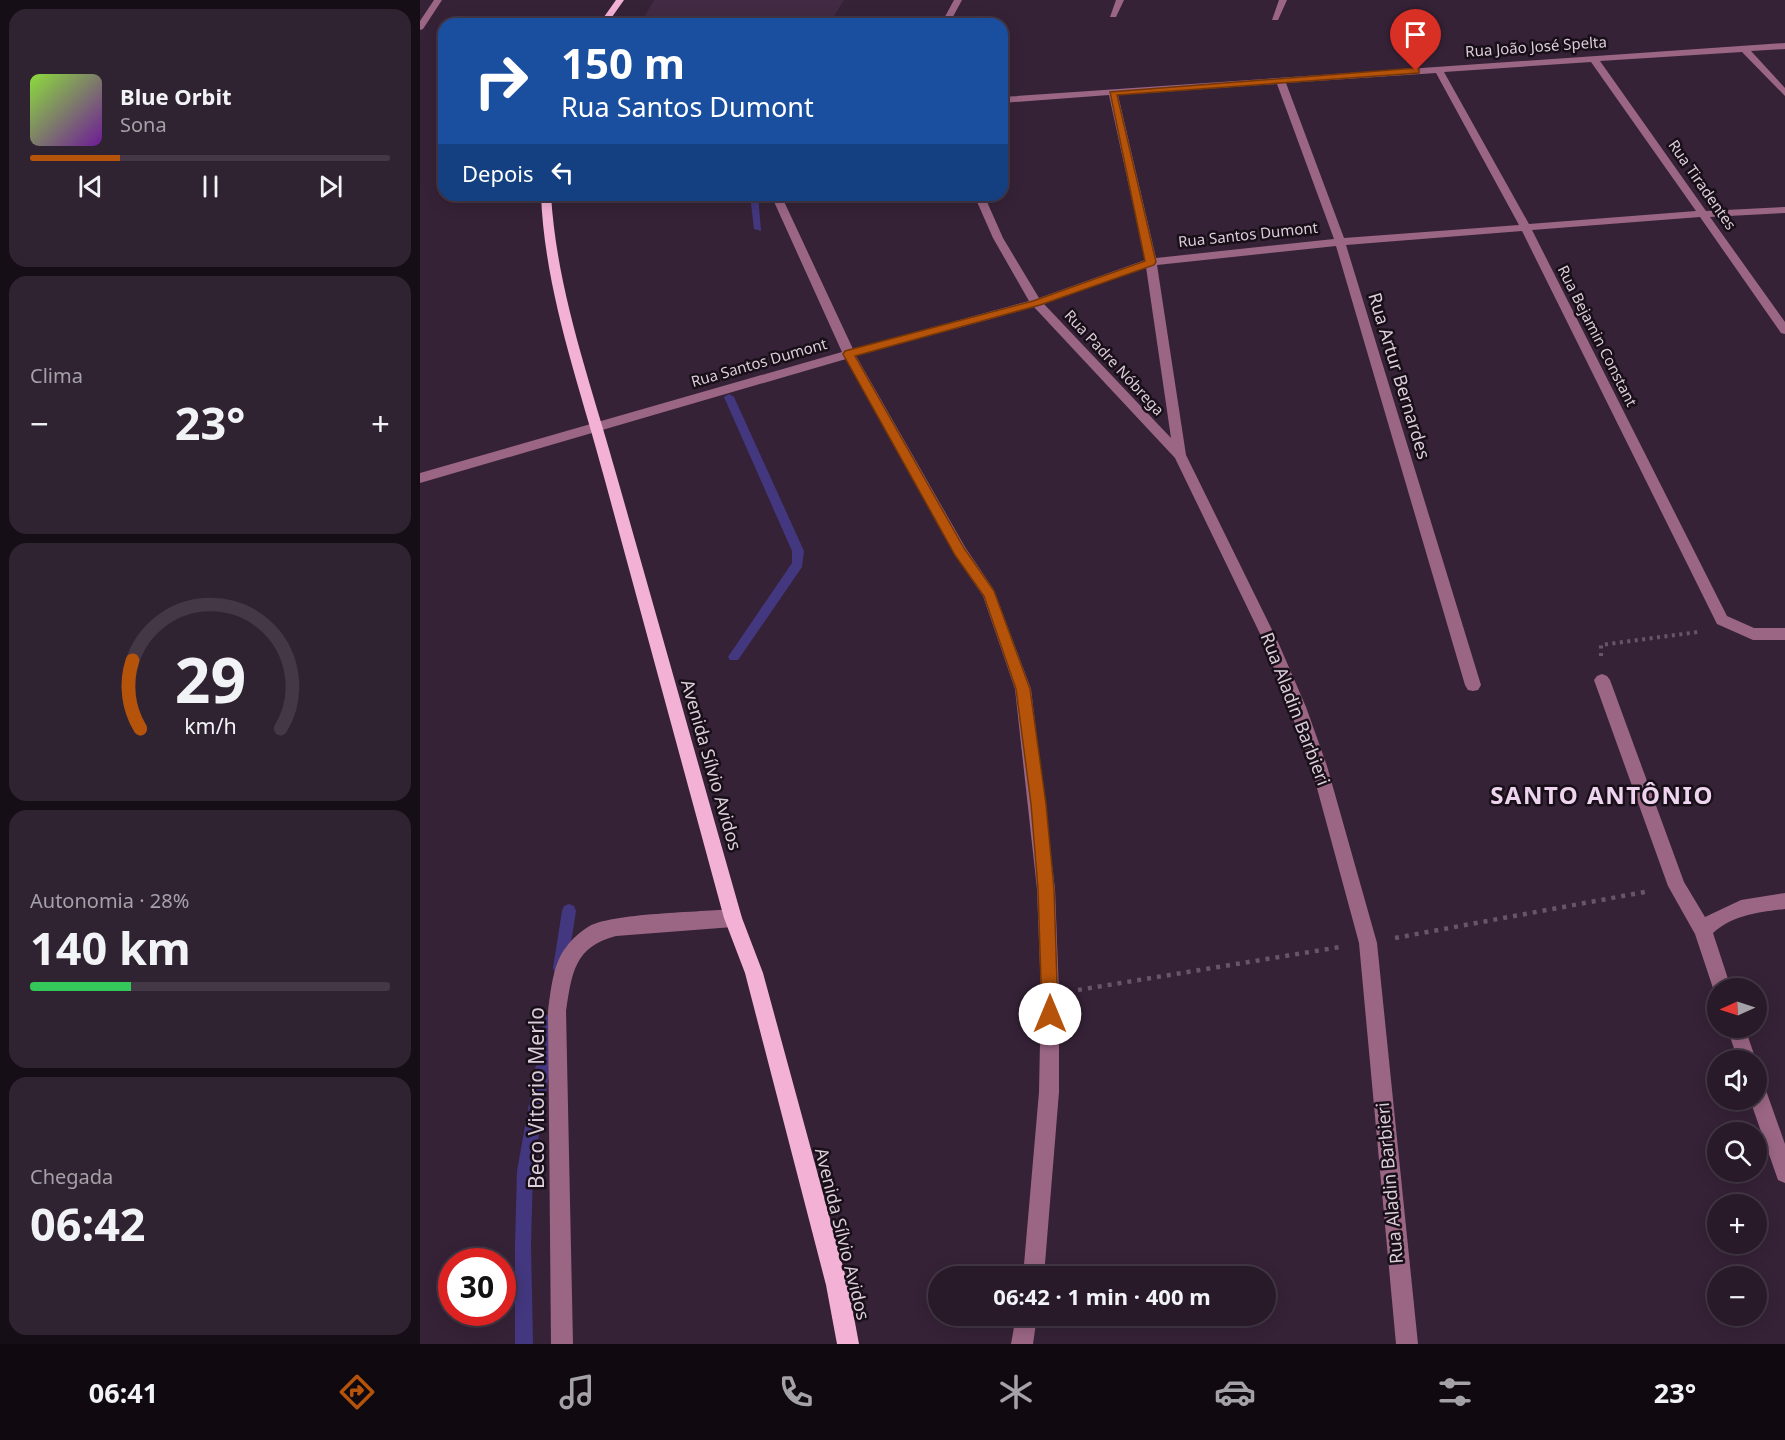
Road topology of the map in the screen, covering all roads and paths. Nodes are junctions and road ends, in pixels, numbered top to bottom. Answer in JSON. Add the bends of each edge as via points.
{"nodes":[{"id":1,"x":438,"y":0,"type":"edge"},
{"id":2,"x":620,"y":0,"type":"edge"},
{"id":3,"x":958,"y":0,"type":"edge"},
{"id":4,"x":1120,"y":0,"type":"edge"},
{"id":5,"x":1283,"y":0,"type":"edge"},
{"id":6,"x":1113,"y":15,"type":"dead end"},
{"id":7,"x":607,"y":18,"type":"edge"},
{"id":8,"x":948,"y":18,"type":"edge"},
{"id":9,"x":1275,"y":18,"type":"dead end"},
{"id":10,"x":420,"y":27,"type":"edge"},
{"id":11,"x":1785,"y":46,"type":"edge"},
{"id":12,"x":1744,"y":49,"type":"junction"},
{"id":13,"x":1593,"y":58,"type":"junction"},
{"id":14,"x":1438,"y":69,"type":"junction"},
{"id":15,"x":1281,"y":81,"type":"junction"},
{"id":16,"x":1113,"y":93,"type":"junction"},
{"id":17,"x":1785,"y":93,"type":"edge"},
{"id":18,"x":1008,"y":100,"type":"edge"},
{"id":19,"x":546,"y":201,"type":"edge"},
{"id":20,"x":779,"y":201,"type":"edge"},
{"id":21,"x":982,"y":201,"type":"edge"},
{"id":22,"x":1785,"y":210,"type":"edge"},
{"id":23,"x":1704,"y":214,"type":"junction"},
{"id":24,"x":1525,"y":227,"type":"junction"},
{"id":25,"x":1340,"y":242,"type":"junction"},
{"id":26,"x":1151,"y":262,"type":"junction"},
{"id":27,"x":1036,"y":303,"type":"junction"},
{"id":28,"x":1785,"y":330,"type":"edge"},
{"id":29,"x":849,"y":354,"type":"junction"},
{"id":30,"x":597,"y":427,"type":"junction"},
{"id":31,"x":1180,"y":455,"type":"junction"},
{"id":32,"x":420,"y":478,"type":"edge"},
{"id":33,"x":1728,"y":623,"type":"junction"},
{"id":34,"x":1785,"y":634,"type":"edge"},
{"id":35,"x":1602,"y":680,"type":"joint"},
{"id":36,"x":1473,"y":685,"type":"dead end"},
{"id":37,"x":1785,"y":901,"type":"edge"},
{"id":38,"x":733,"y":918,"type":"junction"},
{"id":39,"x":1702,"y":930,"type":"junction"},
{"id":40,"x":1719,"y":978,"type":"edge"},
{"id":41,"x":1763,"y":1110,"type":"edge"},
{"id":42,"x":1785,"y":1173,"type":"edge"},
{"id":43,"x":1034,"y":1266,"type":"edge"},
{"id":44,"x":1025,"y":1326,"type":"edge"},
{"id":45,"x":562,"y":1344,"type":"edge"},
{"id":46,"x":848,"y":1344,"type":"edge"},
{"id":47,"x":1022,"y":1344,"type":"edge"},
{"id":48,"x":1407,"y":1344,"type":"edge"}],
"edges":[{"from":1,"to":10,"type":"street"},
{"from":2,"to":7,"type":"main road"},
{"from":3,"to":8,"type":"street"},
{"from":4,"to":6,"type":"street"},
{"from":5,"to":9,"type":"street"},
{"from":11,"to":12,"type":"street","name":"Rua João José Spelta"},
{"from":12,"to":13,"type":"street","name":"Rua João José Spelta"},
{"from":12,"to":17,"type":"street"},
{"from":13,"to":14,"type":"street","name":"Rua João José Spelta"},
{"from":13,"to":23,"type":"street","name":"Rua Tiradentes"},
{"from":14,"to":15,"type":"street","name":"Rua João José Spelta"},
{"from":14,"to":24,"type":"street","name":"Rua Bejamin Constant"},
{"from":15,"to":16,"type":"street","name":"Rua João José Spelta"},
{"from":15,"to":25,"type":"street","name":"Rua Artur Bernardes"},
{"from":16,"to":18,"type":"street","name":"Rua João José Spelta"},
{"from":16,"to":26,"type":"street","name":"Rua Aladin Barbieri"},
{"from":19,"to":30,"type":"main road","name":"Avenida Sílvio Avidos","via":[[548,239],[556,277],[574,356]]},
{"from":20,"to":29,"type":"street"},
{"from":21,"to":27,"type":"street","name":"Rua Padre Nóbrega"},
{"from":22,"to":23,"type":"street","name":"Rua Santos Dumont"},
{"from":23,"to":24,"type":"street","name":"Rua Santos Dumont"},
{"from":23,"to":28,"type":"street","name":"Rua Tiradentes"},
{"from":24,"to":25,"type":"street","name":"Rua Santos Dumont"},
{"from":24,"to":33,"type":"street","name":"Rua Bejamin Constant"},
{"from":25,"to":26,"type":"street","name":"Rua Santos Dumont"},
{"from":25,"to":36,"type":"street","name":"Rua Artur Bernardes"},
{"from":26,"to":27,"type":"street","name":"Rua Santos Dumont"},
{"from":26,"to":31,"type":"street","name":"Rua Aladin Barbieri"},
{"from":27,"to":29,"type":"street","name":"Rua Santos Dumont"},
{"from":27,"to":31,"type":"street","name":"Rua Padre Nóbrega"},
{"from":29,"to":30,"type":"street","name":"Rua Santos Dumont"},
{"from":29,"to":43,"type":"street","via":[[960,551],[989,594],[1023,689],[1046,889],[1050,994],[1049,1092]]},
{"from":30,"to":32,"type":"street","name":"Rua Santos Dumont"},
{"from":30,"to":38,"type":"main road","name":"Avenida Sílvio Avidos"},
{"from":31,"to":48,"type":"street","name":"Rua Aladin Barbieri","via":[[1271,642],[1298,707],[1319,766],[1368,943]]},
{"from":33,"to":34,"type":"street","via":[[1753,634]]},
{"from":33,"to":35,"type":"path","via":[[1601,645]]},
{"from":35,"to":39,"type":"street","via":[[1677,885]]},
{"from":37,"to":39,"type":"street","via":[[1725,913]]},
{"from":38,"to":45,"type":"street","name":"Beco Vitorio Merlo","via":[[616,927],[594,933],[572,953],[563,974],[557,1011]]},
{"from":38,"to":46,"type":"main road","name":"Avenida Sílvio Avidos","via":[[754,973],[837,1285]]},
{"from":39,"to":40,"type":"street"},
{"from":41,"to":42,"type":"street"},
{"from":44,"to":47,"type":"street"}]}
